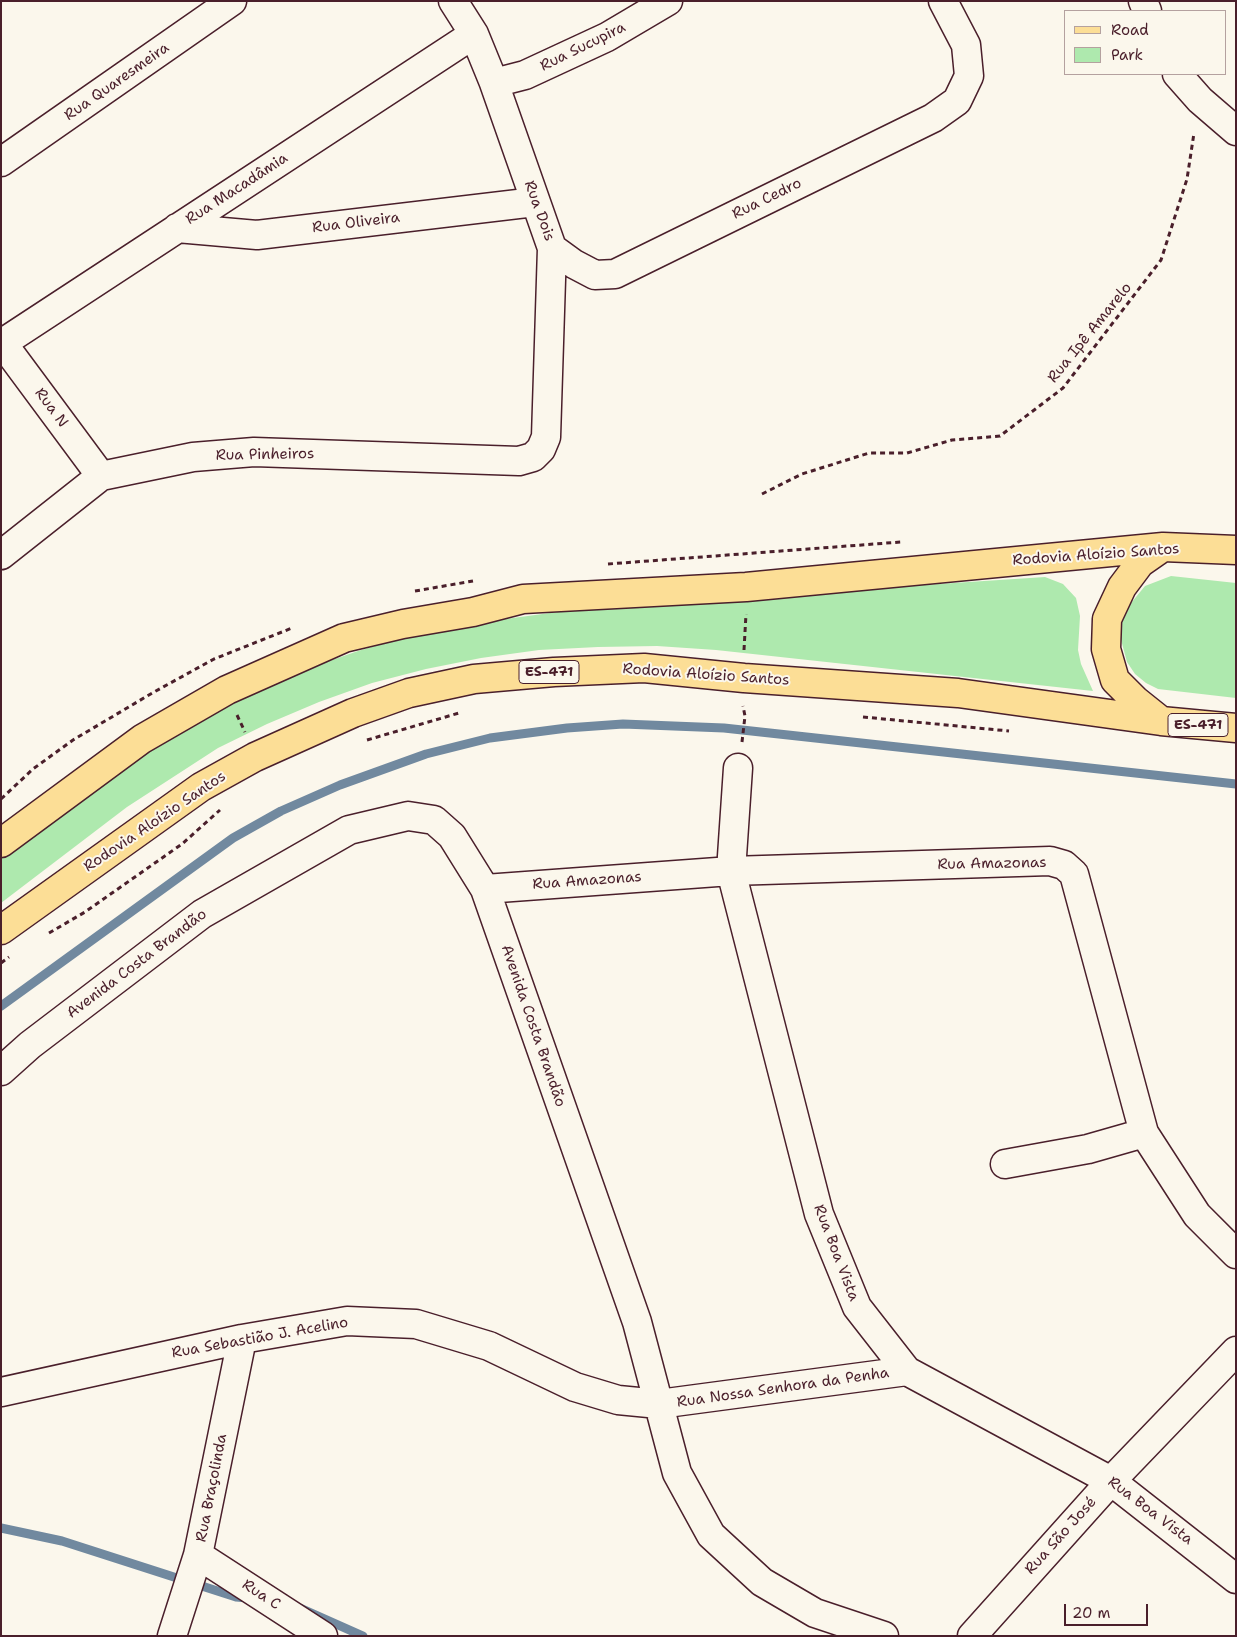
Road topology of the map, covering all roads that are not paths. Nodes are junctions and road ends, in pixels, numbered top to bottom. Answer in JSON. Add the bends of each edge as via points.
{"nodes":[{"id":1,"x":232,"y":1,"type":"edge"},
{"id":2,"x":453,"y":1,"type":"edge"},
{"id":3,"x":668,"y":1,"type":"edge"},
{"id":4,"x":943,"y":1,"type":"edge"},
{"id":5,"x":474,"y":34,"type":"junction"},
{"id":6,"x":1178,"y":75,"type":"edge"},
{"id":7,"x":494,"y":83,"type":"junction"},
{"id":8,"x":1236,"y":131,"type":"edge"},
{"id":9,"x":1,"y":162,"type":"edge"},
{"id":10,"x":535,"y":202,"type":"junction"},
{"id":11,"x":177,"y":228,"type":"junction"},
{"id":12,"x":552,"y":248,"type":"junction"},
{"id":13,"x":2,"y":343,"type":"edge"},
{"id":14,"x":546,"y":437,"type":"joint"},
{"id":15,"x":101,"y":476,"type":"junction"},
{"id":16,"x":1163,"y":547,"type":"junction"},
{"id":17,"x":1236,"y":550,"type":"edge"},
{"id":18,"x":1,"y":555,"type":"edge"},
{"id":19,"x":1161,"y":721,"type":"junction"},
{"id":20,"x":1236,"y":728,"type":"edge"},
{"id":21,"x":740,"y":757,"type":"road end"},
{"id":22,"x":1,"y":843,"type":"edge"},
{"id":23,"x":731,"y":871,"type":"junction"},
{"id":24,"x":485,"y":889,"type":"junction"},
{"id":25,"x":1,"y":930,"type":"edge"},
{"id":26,"x":1,"y":1071,"type":"edge"},
{"id":27,"x":1144,"y":1133,"type":"junction"},
{"id":28,"x":1005,"y":1164,"type":"dead end"},
{"id":29,"x":1236,"y":1254,"type":"edge"},
{"id":30,"x":242,"y":1339,"type":"junction"},
{"id":31,"x":1236,"y":1351,"type":"edge"},
{"id":32,"x":907,"y":1371,"type":"junction"},
{"id":33,"x":1,"y":1392,"type":"edge"},
{"id":34,"x":659,"y":1404,"type":"junction"},
{"id":35,"x":1111,"y":1480,"type":"junction"},
{"id":36,"x":198,"y":1555,"type":"junction"},
{"id":37,"x":1236,"y":1579,"type":"edge"},
{"id":38,"x":172,"y":1636,"type":"edge"},
{"id":39,"x":323,"y":1636,"type":"edge"},
{"id":40,"x":884,"y":1636,"type":"edge"},
{"id":41,"x":972,"y":1636,"type":"edge"}],
"edges":[{"from":1,"to":9,"type":"street","name":"Rua Quaresmeira"},
{"from":2,"to":5,"type":"street","name":"Rua Dois"},
{"from":3,"to":7,"type":"street","name":"Rua Sucupira","via":[[607,37],[525,75]]},
{"from":4,"to":12,"type":"street","name":"Rua Cedro","via":[[966,45],[969,76],[957,100],[934,118],[615,274],[596,275]]},
{"from":5,"to":7,"type":"street","name":"Rua Dois"},
{"from":5,"to":11,"type":"street","name":"Rua Macadâmia"},
{"from":6,"to":8,"type":"street","via":[[1200,100]]},
{"from":7,"to":10,"type":"street","name":"Rua Dois"},
{"from":10,"to":11,"type":"street","name":"Rua Oliveira","via":[[257,235]]},
{"from":10,"to":12,"type":"street","name":"Rua Dois"},
{"from":11,"to":13,"type":"street","name":"Rua Macadâmia"},
{"from":12,"to":14,"type":"street","name":"Rua Dois"},
{"from":13,"to":15,"type":"street","name":"Rua N"},
{"from":14,"to":15,"type":"street","name":"Rua Pinheiros","via":[[533,457],[520,460],[254,452],[193,457]]},
{"from":15,"to":18,"type":"street","name":"Rua Pinheiros"},
{"from":16,"to":17,"type":"main road","name":"Rodovia Aloízio Santos"},
{"from":16,"to":19,"type":"main road","via":[[1140,563],[1122,587],[1107,619],[1106,649],[1115,680]]},
{"from":16,"to":22,"type":"main road","name":"Rodovia Aloízio Santos","via":[[746,587],[523,599],[344,638],[227,690],[142,740]]},
{"from":19,"to":20,"type":"main road","name":"Rodovia Aloízio Santos","number":"ES-471"},
{"from":19,"to":25,"type":"main road","name":"Rodovia Aloízio Santos","number":"ES-471","via":[[958,693],[644,668],[474,679],[409,694],[353,713],[256,757],[200,787]]},
{"from":21,"to":23,"type":"street","name":"Rua Boa Vista"},
{"from":23,"to":24,"type":"street","name":"Rua Amazonas"},
{"from":23,"to":27,"type":"street","name":"Rua Amazonas","via":[[1050,861],[1064,865],[1074,874]]},
{"from":23,"to":32,"type":"street","name":"Rua Boa Vista","via":[[819,1214],[857,1307]]},
{"from":24,"to":26,"type":"street","name":"Avenida Costa Brandão","via":[[452,836],[434,820],[408,816],[350,830],[202,914],[30,1045]]},
{"from":24,"to":34,"type":"street","name":"Avenida Costa Brandão","via":[[637,1322]]},
{"from":27,"to":28,"type":"street","via":[[1088,1149]]},
{"from":27,"to":29,"type":"street","name":"Rua Amazonas","via":[[1197,1215]]},
{"from":30,"to":33,"type":"street","name":"Rua Sebastião J. Acelino"},
{"from":30,"to":34,"type":"street","name":"Rua Sebastião J. Acelino","via":[[347,1321],[416,1324],[489,1346],[575,1387],[618,1400]]},
{"from":30,"to":36,"type":"street","name":"Rua Braçolinda"},
{"from":31,"to":35,"type":"street","name":"Rua São José"},
{"from":32,"to":34,"type":"street","name":"Rua Nossa Senhora da Penha"},
{"from":32,"to":35,"type":"street","name":"Rua Boa Vista"},
{"from":34,"to":40,"type":"street","name":"Avenida Costa Brandão","via":[[677,1472],[711,1535],[762,1582],[815,1613]]},
{"from":35,"to":37,"type":"street","name":"Rua Boa Vista"},
{"from":35,"to":41,"type":"street","name":"Rua São José"},
{"from":36,"to":38,"type":"street","name":"Rua Braçolinda"},
{"from":36,"to":39,"type":"street","name":"Rua C"}]}
